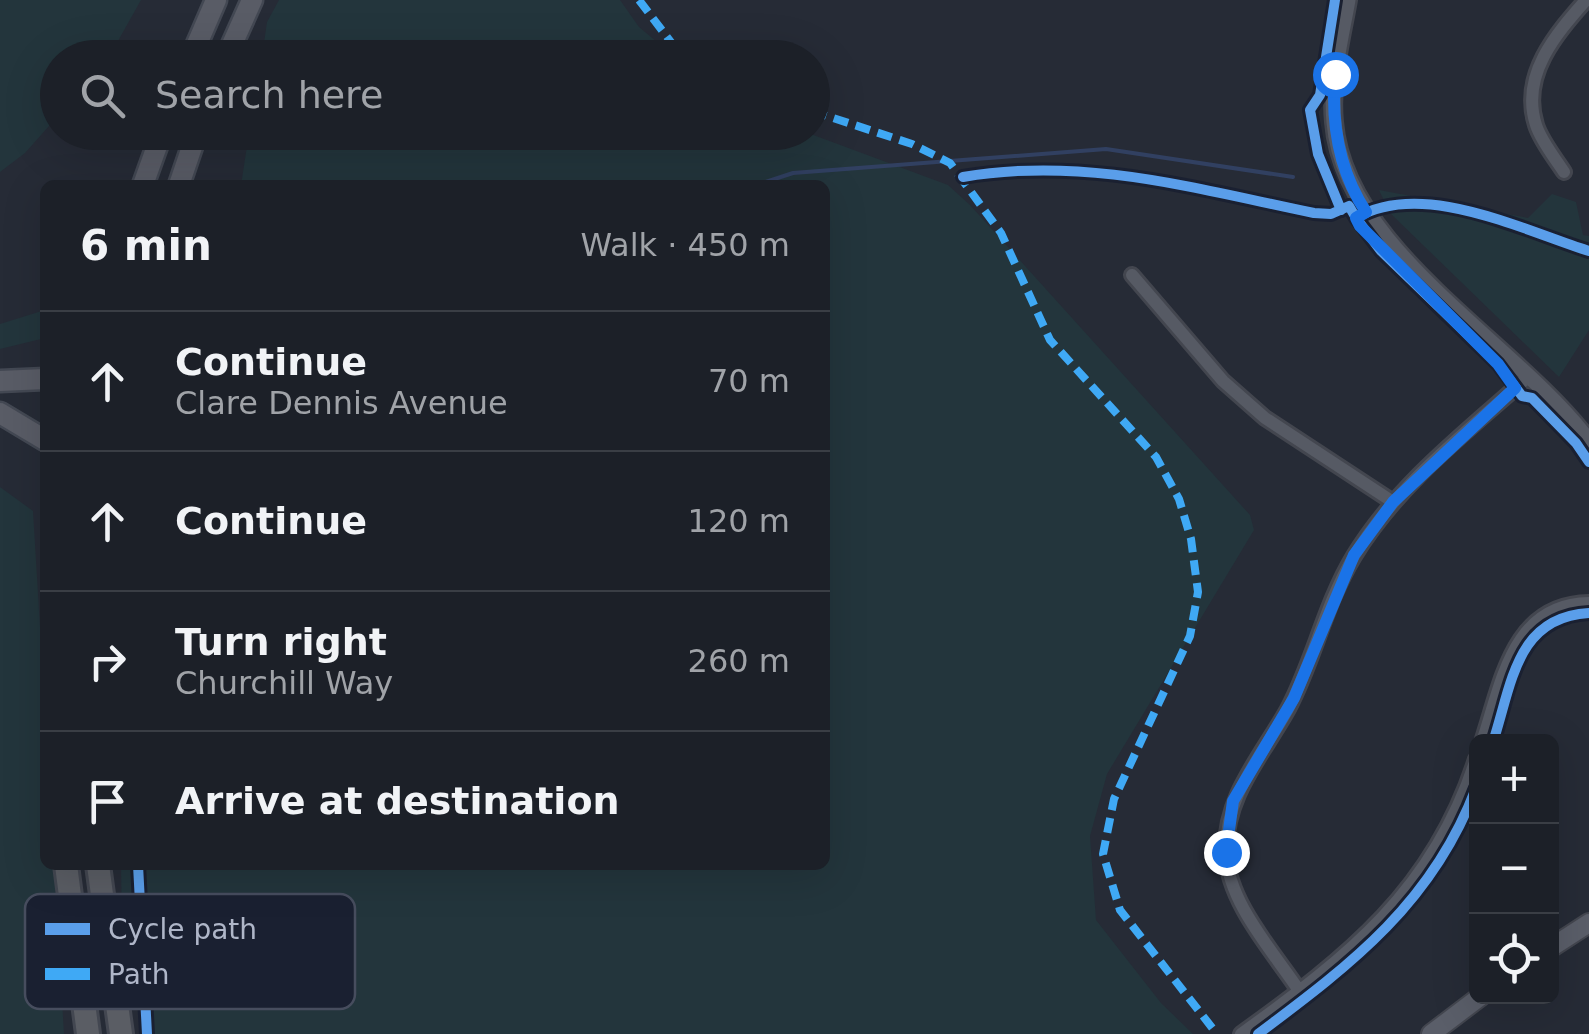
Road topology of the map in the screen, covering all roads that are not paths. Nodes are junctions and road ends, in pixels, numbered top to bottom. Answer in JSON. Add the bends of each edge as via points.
{"nodes":[{"id":1,"x":216,"y":0,"type":"edge"},
{"id":2,"x":252,"y":0,"type":"edge"},
{"id":3,"x":1348,"y":0,"type":"edge"},
{"id":4,"x":1586,"y":0,"type":"edge"},
{"id":5,"x":199,"y":40,"type":"edge"},
{"id":6,"x":234,"y":40,"type":"edge"},
{"id":7,"x":156,"y":150,"type":"edge"},
{"id":8,"x":191,"y":150,"type":"edge"},
{"id":9,"x":1564,"y":172,"type":"dead end"},
{"id":10,"x":145,"y":180,"type":"edge"},
{"id":11,"x":180,"y":180,"type":"edge"},
{"id":12,"x":1132,"y":275,"type":"dead end"},
{"id":13,"x":1528,"y":377,"type":"junction"},
{"id":14,"x":40,"y":379,"type":"edge"},
{"id":15,"x":0,"y":380,"type":"edge"},
{"id":16,"x":0,"y":413,"type":"edge"},
{"id":17,"x":40,"y":437,"type":"edge"},
{"id":18,"x":1589,"y":441,"type":"edge"},
{"id":19,"x":1393,"y":502,"type":"junction"},
{"id":20,"x":1589,"y":603,"type":"edge"},
{"id":21,"x":1485,"y":734,"type":"edge"},
{"id":22,"x":1469,"y":776,"type":"edge"},
{"id":23,"x":1589,"y":923,"type":"edge"},
{"id":24,"x":1559,"y":942,"type":"edge"},
{"id":25,"x":1300,"y":992,"type":"junction"},
{"id":26,"x":1470,"y":1004,"type":"edge"},
{"id":27,"x":85,"y":1009,"type":"edge"},
{"id":28,"x":118,"y":1009,"type":"edge"},
{"id":29,"x":88,"y":1034,"type":"edge"},
{"id":30,"x":122,"y":1034,"type":"edge"},
{"id":31,"x":1241,"y":1034,"type":"edge"},
{"id":32,"x":1431,"y":1034,"type":"edge"}],
"edges":[{"from":1,"to":5,"type":"main road"},
{"from":2,"to":6,"type":"main road"},
{"from":3,"to":13,"type":"street","via":[[1334,122],[1346,173],[1384,236]]},
{"from":4,"to":9,"type":"street","via":[[1552,39],[1534,81],[1536,127]]},
{"from":7,"to":10,"type":"main road"},
{"from":8,"to":11,"type":"main road"},
{"from":12,"to":19,"type":"street","via":[[1223,381],[1266,418]]},
{"from":13,"to":18,"type":"street"},
{"from":13,"to":19,"type":"street"},
{"from":14,"to":15,"type":"main road"},
{"from":16,"to":17,"type":"main road"},
{"from":19,"to":25,"type":"street","via":[[1344,575],[1294,698],[1238,789],[1227,826],[1234,889]]},
{"from":20,"to":21,"type":"street","via":[[1562,605],[1528,626],[1510,655]]},
{"from":22,"to":25,"type":"street","via":[[1450,824],[1397,904],[1366,939]]},
{"from":23,"to":24,"type":"main road"},
{"from":25,"to":31,"type":"street"},
{"from":26,"to":32,"type":"main road"},
{"from":27,"to":29,"type":"highway"},
{"from":28,"to":30,"type":"highway"}]}
